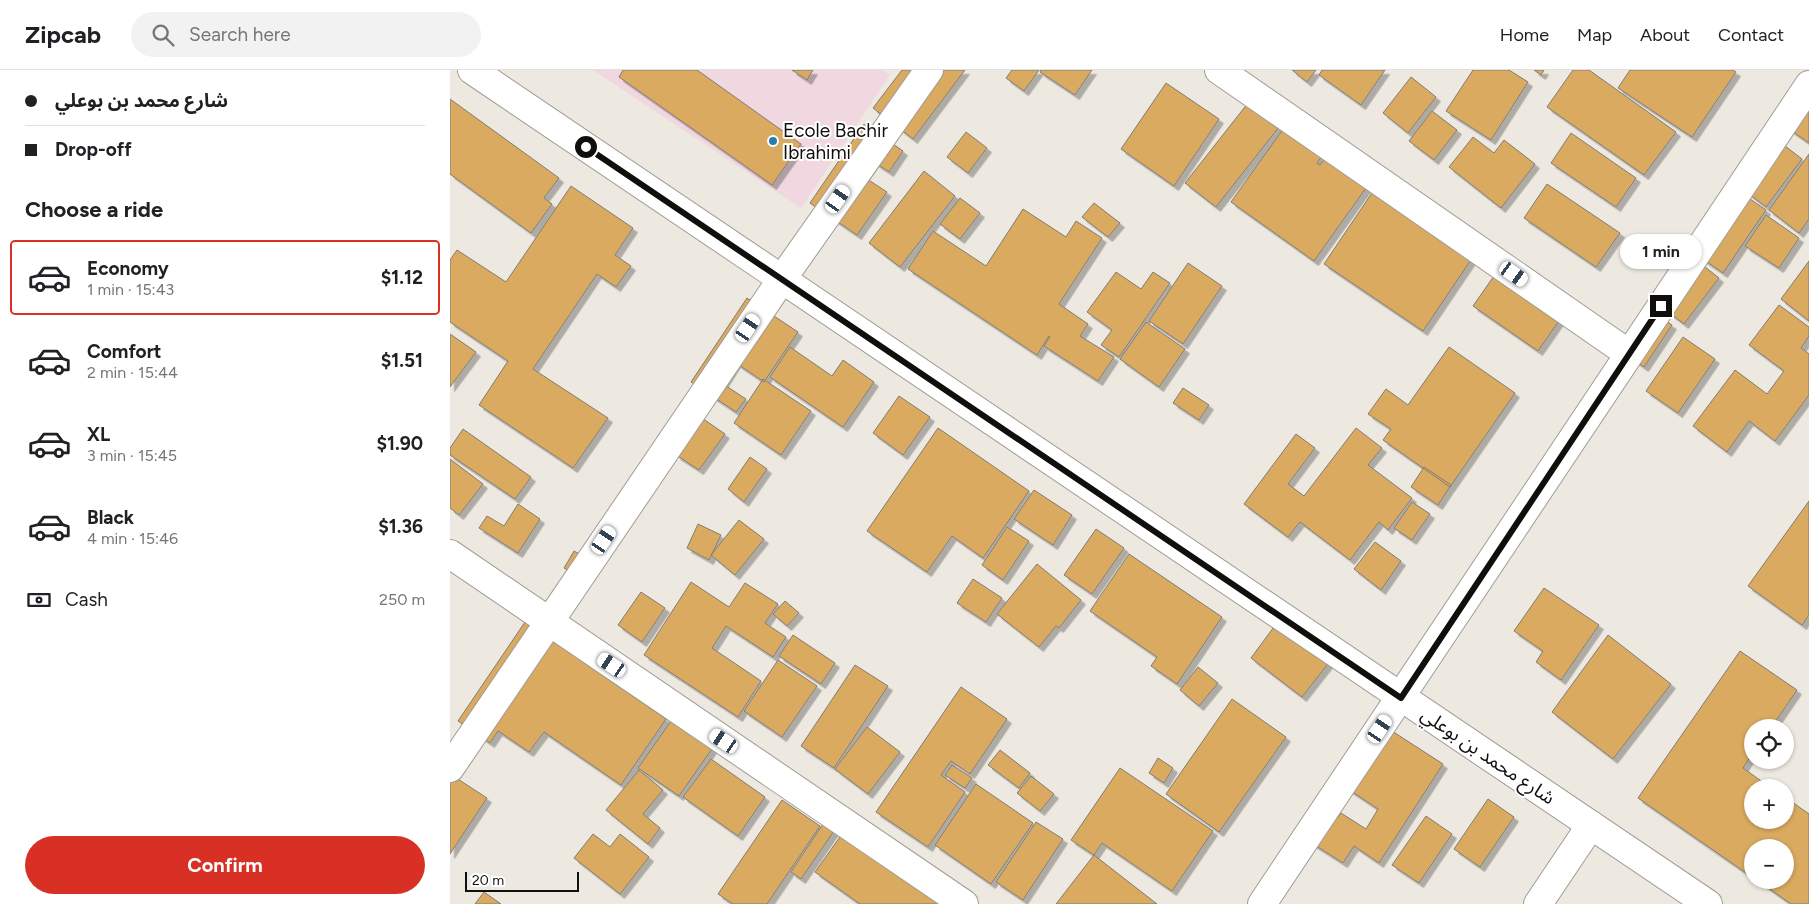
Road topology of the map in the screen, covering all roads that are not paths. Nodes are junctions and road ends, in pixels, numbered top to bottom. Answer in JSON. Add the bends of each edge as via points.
{"nodes":[{"id":1,"x":472,"y":70,"type":"edge"},
{"id":2,"x":929,"y":70,"type":"edge"},
{"id":3,"x":1219,"y":70,"type":"edge"},
{"id":4,"x":1809,"y":86,"type":"edge"},
{"id":5,"x":782,"y":279,"type":"junction"},
{"id":6,"x":1629,"y":354,"type":"junction"},
{"id":7,"x":450,"y":554,"type":"edge"},
{"id":8,"x":549,"y":621,"type":"junction"},
{"id":9,"x":1401,"y":698,"type":"junction"},
{"id":10,"x":450,"y":768,"type":"edge"},
{"id":11,"x":1591,"y":825,"type":"junction"},
{"id":12,"x":964,"y":904,"type":"edge"},
{"id":13,"x":1262,"y":904,"type":"edge"},
{"id":14,"x":1538,"y":904,"type":"edge"},
{"id":15,"x":1708,"y":904,"type":"edge"}],
"edges":[{"from":1,"to":5,"type":"street","name":"شارع محمد بن بوعلي"},
{"from":2,"to":5,"type":"street"},
{"from":3,"to":6,"type":"street"},
{"from":4,"to":6,"type":"street"},
{"from":5,"to":8,"type":"street"},
{"from":5,"to":9,"type":"street","name":"شارع محمد بن بوعلي"},
{"from":6,"to":9,"type":"street"},
{"from":7,"to":8,"type":"street"},
{"from":8,"to":10,"type":"street"},
{"from":8,"to":12,"type":"street"},
{"from":9,"to":11,"type":"street","name":"شارع محمد بن بوعلي"},
{"from":9,"to":13,"type":"street"},
{"from":11,"to":14,"type":"street"},
{"from":11,"to":15,"type":"street","name":"شارع محمد بن بوعلي"}]}
